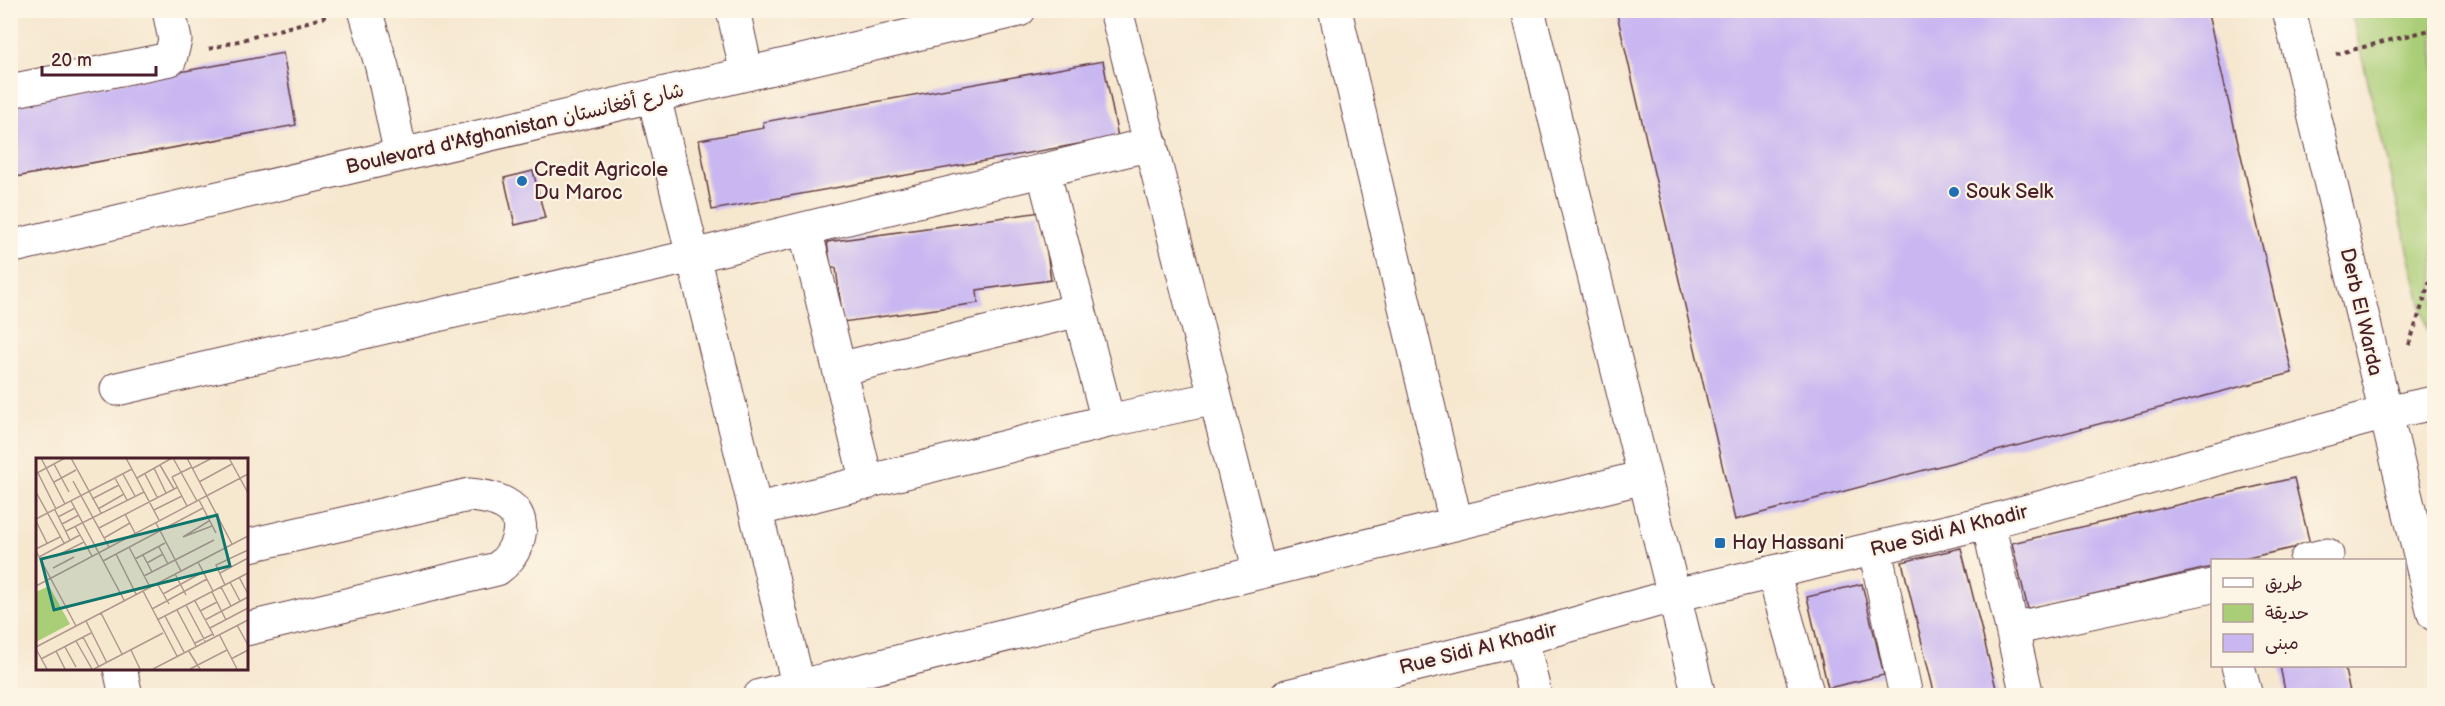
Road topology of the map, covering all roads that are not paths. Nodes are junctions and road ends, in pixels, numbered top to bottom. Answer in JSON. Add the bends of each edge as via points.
{"nodes":[{"id":1,"x":169,"y":10,"type":"edge"},
{"id":2,"x":733,"y":10,"type":"edge"},
{"id":3,"x":1116,"y":10,"type":"edge"},
{"id":4,"x":1335,"y":10,"type":"edge"},
{"id":5,"x":1528,"y":10,"type":"edge"},
{"id":6,"x":2289,"y":10,"type":"edge"},
{"id":7,"x":352,"y":12,"type":"edge"},
{"id":8,"x":1011,"y":12,"type":"edge"},
{"id":9,"x":747,"y":74,"type":"junction"},
{"id":10,"x":10,"y":91,"type":"edge"},
{"id":11,"x":654,"y":98,"type":"junction"},
{"id":12,"x":1151,"y":144,"type":"junction"},
{"id":13,"x":401,"y":155,"type":"junction"},
{"id":14,"x":1043,"y":170,"type":"junction"},
{"id":15,"x":805,"y":229,"type":"junction"},
{"id":16,"x":10,"y":247,"type":"edge"},
{"id":17,"x":693,"y":256,"type":"junction"},
{"id":18,"x":1079,"y":310,"type":"junction"},
{"id":19,"x":839,"y":369,"type":"junction"},
{"id":20,"x":117,"y":389,"type":"dead end"},
{"id":21,"x":1215,"y":398,"type":"junction"},
{"id":22,"x":2434,"y":403,"type":"edge"},
{"id":23,"x":2385,"y":413,"type":"junction"},
{"id":24,"x":1108,"y":421,"type":"junction"},
{"id":25,"x":1644,"y":477,"type":"junction"},
{"id":26,"x":867,"y":483,"type":"junction"},
{"id":27,"x":755,"y":510,"type":"junction"},
{"id":28,"x":1988,"y":522,"type":"junction"},
{"id":29,"x":1456,"y":523,"type":"junction"},
{"id":30,"x":248,"y":546,"type":"edge"},
{"id":31,"x":1875,"y":549,"type":"junction"},
{"id":32,"x":1260,"y":572,"type":"junction"},
{"id":33,"x":1773,"y":572,"type":"junction"},
{"id":34,"x":2211,"y":586,"type":"edge"},
{"id":35,"x":1675,"y":595,"type":"junction"},
{"id":36,"x":2434,"y":614,"type":"edge"},
{"id":37,"x":248,"y":629,"type":"edge"},
{"id":38,"x":2012,"y":629,"type":"junction"},
{"id":39,"x":1522,"y":639,"type":"junction"},
{"id":40,"x":2238,"y":667,"type":"edge"},
{"id":41,"x":120,"y":670,"type":"edge"},
{"id":42,"x":799,"y":691,"type":"edge"},
{"id":43,"x":126,"y":696,"type":"edge"},
{"id":44,"x":760,"y":696,"type":"edge"},
{"id":45,"x":1287,"y":696,"type":"edge"},
{"id":46,"x":1535,"y":696,"type":"edge"},
{"id":47,"x":1699,"y":696,"type":"edge"},
{"id":48,"x":1808,"y":696,"type":"edge"},
{"id":49,"x":1906,"y":696,"type":"edge"},
{"id":50,"x":2027,"y":696,"type":"edge"},
{"id":51,"x":2246,"y":696,"type":"edge"}],
"edges":[{"from":1,"to":10,"type":"street","via":[[175,40],[170,59]]},
{"from":2,"to":9,"type":"street"},
{"from":3,"to":12,"type":"street"},
{"from":4,"to":29,"type":"street"},
{"from":5,"to":25,"type":"street"},
{"from":6,"to":23,"type":"street","name":"Derb El Warda"},
{"from":7,"to":13,"type":"street","via":[[382,67]]},
{"from":8,"to":9,"type":"street","name":"Boulevard d'Afghanistan شارع أفغانستان"},
{"from":9,"to":11,"type":"street","name":"Boulevard d'Afghanistan شارع أفغانستان"},
{"from":11,"to":13,"type":"street","name":"Boulevard d'Afghanistan شارع أفغانستان"},
{"from":11,"to":17,"type":"street"},
{"from":12,"to":14,"type":"street"},
{"from":12,"to":21,"type":"street"},
{"from":13,"to":16,"type":"street","name":"Boulevard d'Afghanistan شارع أفغانستان"},
{"from":14,"to":15,"type":"street"},
{"from":14,"to":18,"type":"street"},
{"from":15,"to":17,"type":"street"},
{"from":15,"to":19,"type":"street"},
{"from":17,"to":20,"type":"street"},
{"from":17,"to":27,"type":"street"},
{"from":18,"to":19,"type":"street"},
{"from":18,"to":24,"type":"street"},
{"from":19,"to":26,"type":"street"},
{"from":21,"to":24,"type":"street"},
{"from":21,"to":32,"type":"street"},
{"from":22,"to":23,"type":"street","name":"Rue Sidi Al Khadir"},
{"from":23,"to":28,"type":"street","name":"Rue Sidi Al Khadir"},
{"from":23,"to":36,"type":"street","name":"Derb El Warda"},
{"from":24,"to":26,"type":"street"},
{"from":25,"to":29,"type":"street"},
{"from":25,"to":35,"type":"street"},
{"from":26,"to":27,"type":"street"},
{"from":27,"to":42,"type":"street"},
{"from":28,"to":31,"type":"street","name":"Rue Sidi Al Khadir"},
{"from":28,"to":38,"type":"street"},
{"from":29,"to":32,"type":"street"},
{"from":30,"to":37,"type":"street","via":[[469,495],[504,503],[515,512],[519,528],[512,555],[497,568]]},
{"from":31,"to":33,"type":"street","name":"Rue Sidi Al Khadir"},
{"from":31,"to":49,"type":"street"},
{"from":32,"to":42,"type":"street"},
{"from":33,"to":35,"type":"street","name":"Rue Sidi Al Khadir"},
{"from":33,"to":48,"type":"street"},
{"from":34,"to":38,"type":"street"},
{"from":35,"to":39,"type":"street","name":"Rue Sidi Al Khadir"},
{"from":35,"to":47,"type":"street"},
{"from":38,"to":50,"type":"street"},
{"from":39,"to":45,"type":"street","name":"Rue Sidi Al Khadir"},
{"from":39,"to":46,"type":"street"},
{"from":40,"to":51,"type":"street"},
{"from":41,"to":43,"type":"street"},
{"from":42,"to":44,"type":"street"}]}
